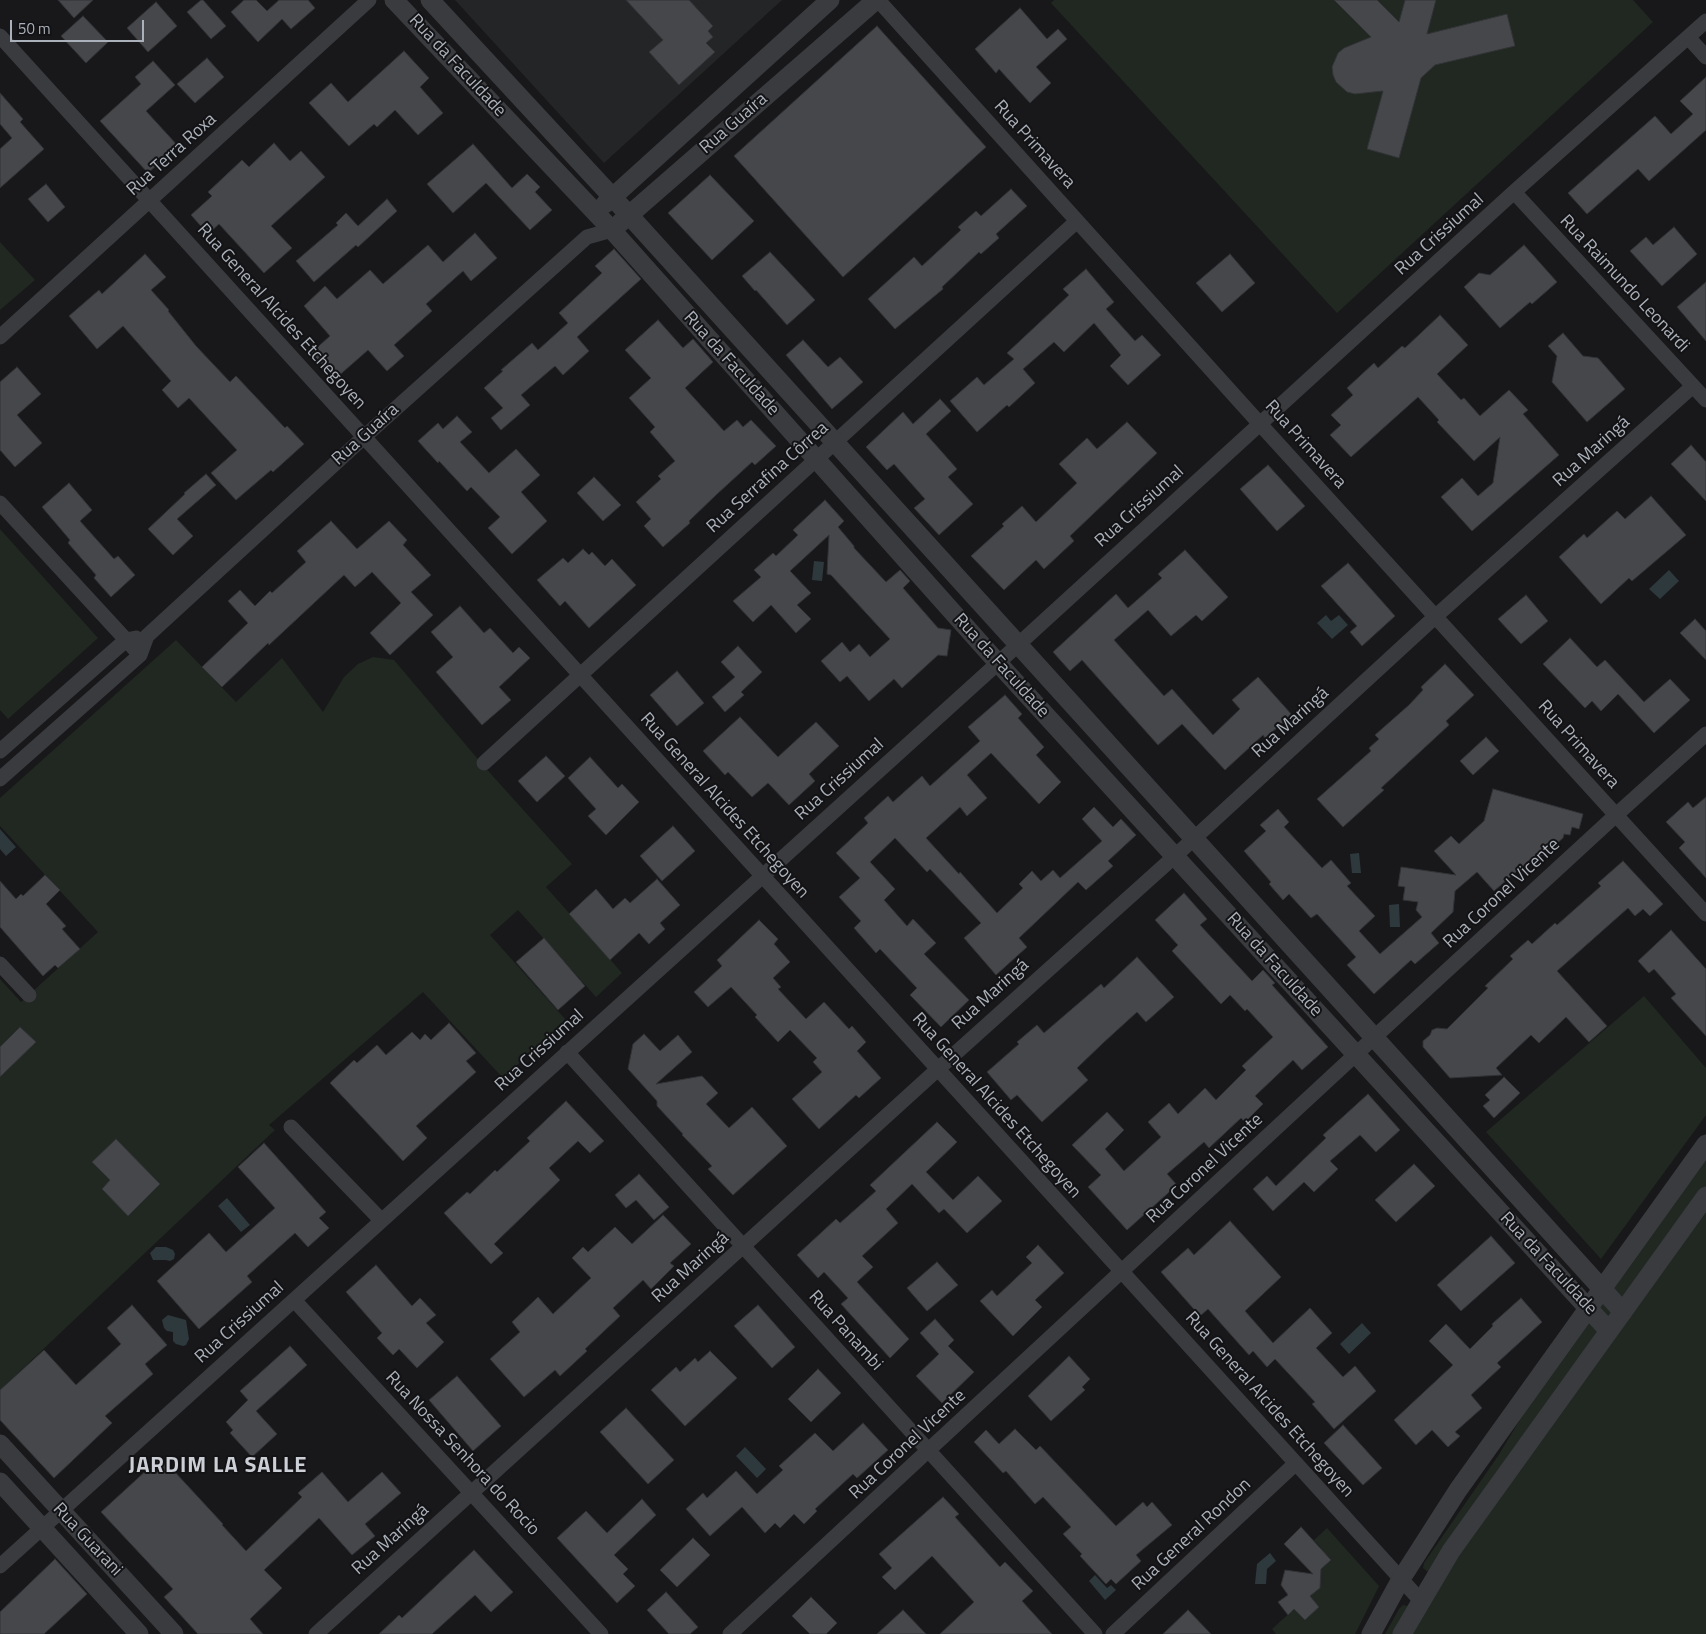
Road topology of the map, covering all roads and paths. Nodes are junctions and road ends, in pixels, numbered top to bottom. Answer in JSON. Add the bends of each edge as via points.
{"nodes":[{"id":1,"x":370,"y":0,"type":"edge"},
{"id":2,"x":394,"y":0,"type":"edge"},
{"id":3,"x":430,"y":0,"type":"edge"},
{"id":4,"x":830,"y":0,"type":"edge"},
{"id":5,"x":877,"y":0,"type":"edge"},
{"id":6,"x":1706,"y":21,"type":"edge"},
{"id":7,"x":0,"y":36,"type":"edge"},
{"id":8,"x":1688,"y":37,"type":"junction"},
{"id":9,"x":1706,"y":57,"type":"edge"},
{"id":10,"x":1514,"y":192,"type":"junction"},
{"id":11,"x":613,"y":197,"type":"junction"},
{"id":12,"x":150,"y":201,"type":"junction"},
{"id":13,"x":596,"y":213,"type":"junction"},
{"id":14,"x":629,"y":215,"type":"junction"},
{"id":15,"x":1077,"y":221,"type":"junction"},
{"id":16,"x":612,"y":230,"type":"junction"},
{"id":17,"x":587,"y":237,"type":"junction"},
{"id":18,"x":0,"y":338,"type":"edge"},
{"id":19,"x":1693,"y":386,"type":"junction"},
{"id":20,"x":1706,"y":400,"type":"edge"},
{"id":21,"x":1260,"y":424,"type":"junction"},
{"id":22,"x":364,"y":436,"type":"junction"},
{"id":23,"x":835,"y":442,"type":"junction"},
{"id":24,"x":816,"y":459,"type":"junction"},
{"id":25,"x":0,"y":503,"type":"edge"},
{"id":26,"x":1436,"y":616,"type":"junction"},
{"id":27,"x":147,"y":636,"type":"junction"},
{"id":28,"x":126,"y":640,"type":"junction"},
{"id":29,"x":1018,"y":644,"type":"junction"},
{"id":30,"x":140,"y":655,"type":"junction"},
{"id":31,"x":998,"y":663,"type":"junction"},
{"id":32,"x":580,"y":674,"type":"junction"},
{"id":33,"x":1706,"y":734,"type":"edge"},
{"id":34,"x":0,"y":751,"type":"edge"},
{"id":35,"x":484,"y":763,"type":"dead end"},
{"id":36,"x":0,"y":779,"type":"edge"},
{"id":37,"x":1616,"y":814,"type":"junction"},
{"id":38,"x":1193,"y":838,"type":"junction"},
{"id":39,"x":1175,"y":856,"type":"junction"},
{"id":40,"x":762,"y":876,"type":"junction"},
{"id":41,"x":1706,"y":914,"type":"edge"},
{"id":42,"x":0,"y":964,"type":"edge"},
{"id":43,"x":29,"y":996,"type":"dead end"},
{"id":44,"x":1375,"y":1038,"type":"junction"},
{"id":45,"x":567,"y":1052,"type":"junction"},
{"id":46,"x":1355,"y":1055,"type":"junction"},
{"id":47,"x":938,"y":1069,"type":"junction"},
{"id":48,"x":291,"y":1126,"type":"dead end"},
{"id":49,"x":1706,"y":1144,"type":"edge"},
{"id":50,"x":1706,"y":1196,"type":"edge"},
{"id":51,"x":382,"y":1220,"type":"junction"},
{"id":52,"x":743,"y":1246,"type":"junction"},
{"id":53,"x":1122,"y":1272,"type":"junction"},
{"id":54,"x":1602,"y":1289,"type":"junction"},
{"id":55,"x":294,"y":1300,"type":"junction"},
{"id":56,"x":1588,"y":1308,"type":"junction"},
{"id":57,"x":1623,"y":1312,"type":"junction"},
{"id":58,"x":1609,"y":1331,"type":"junction"},
{"id":59,"x":0,"y":1444,"type":"edge"},
{"id":60,"x":928,"y":1451,"type":"junction"},
{"id":61,"x":1296,"y":1463,"type":"junction"},
{"id":62,"x":0,"y":1482,"type":"edge"},
{"id":63,"x":472,"y":1492,"type":"junction"},
{"id":64,"x":60,"y":1512,"type":"junction"},
{"id":65,"x":41,"y":1529,"type":"junction"},
{"id":66,"x":0,"y":1566,"type":"edge"},
{"id":67,"x":1401,"y":1579,"type":"junction"},
{"id":68,"x":1421,"y":1601,"type":"junction"},
{"id":69,"x":139,"y":1634,"type":"edge"},
{"id":70,"x":174,"y":1634,"type":"edge"},
{"id":71,"x":316,"y":1634,"type":"edge"},
{"id":72,"x":601,"y":1634,"type":"edge"},
{"id":73,"x":730,"y":1634,"type":"edge"},
{"id":74,"x":1095,"y":1634,"type":"edge"},
{"id":75,"x":1113,"y":1634,"type":"edge"},
{"id":76,"x":1371,"y":1634,"type":"edge"},
{"id":77,"x":1402,"y":1634,"type":"edge"}],
"edges":[{"from":1,"to":12,"type":"street","name":"Rua Terra Roxa"},
{"from":2,"to":13,"type":"street","name":"Rua da Faculdade"},
{"from":3,"to":11,"type":"street","name":"Rua da Faculdade"},
{"from":4,"to":11,"type":"street","name":"Rua Guaíra"},
{"from":5,"to":14,"type":"street","name":"Rua Guaíra"},
{"from":5,"to":15,"type":"street","name":"Rua Primavera"},
{"from":6,"to":8,"type":"street","name":"Rua Crissiumal"},
{"from":7,"to":12,"type":"street","name":"Rua General Alcides Etchegoyen"},
{"from":8,"to":9,"type":"street"},
{"from":8,"to":10,"type":"street","name":"Rua Crissiumal"},
{"from":10,"to":19,"type":"street","name":"Rua Raimundo Leonardi"},
{"from":10,"to":21,"type":"street","name":"Rua Crissiumal"},
{"from":11,"to":13,"type":"street","name":"Rua Guaíra"},
{"from":11,"to":14,"type":"street","name":"Rua da Faculdade"},
{"from":12,"to":18,"type":"street","name":"Rua Terra Roxa"},
{"from":12,"to":22,"type":"street","name":"Rua General Alcides Etchegoyen"},
{"from":13,"to":16,"type":"street","name":"Rua da Faculdade"},
{"from":13,"to":17,"type":"street","name":"Rua Guaíra"},
{"from":14,"to":16,"type":"street","name":"Rua Guaíra"},
{"from":14,"to":23,"type":"street","name":"Rua da Faculdade"},
{"from":15,"to":21,"type":"street","name":"Rua Primavera"},
{"from":15,"to":23,"type":"street","name":"Rua Serrafina Côrrea"},
{"from":16,"to":17,"type":"street","name":"Rua Guaíra"},
{"from":16,"to":24,"type":"street","name":"Rua da Faculdade"},
{"from":17,"to":22,"type":"street","name":"Rua Guaíra"},
{"from":19,"to":20,"type":"street","name":"Rua Raimundo Leonardi"},
{"from":19,"to":26,"type":"street","name":"Rua Maringá"},
{"from":21,"to":26,"type":"street","name":"Rua Primavera"},
{"from":21,"to":29,"type":"street","name":"Rua Crissiumal"},
{"from":22,"to":27,"type":"street","name":"Rua Guaíra"},
{"from":22,"to":32,"type":"street","name":"Rua General Alcides Etchegoyen"},
{"from":23,"to":24,"type":"street","name":"Rua Serrafina Côrrea"},
{"from":23,"to":29,"type":"street","name":"Rua da Faculdade"},
{"from":24,"to":31,"type":"street","name":"Rua da Faculdade"},
{"from":24,"to":32,"type":"street","name":"Rua Serrafina Côrrea"},
{"from":25,"to":28,"type":"street"},
{"from":26,"to":37,"type":"street","name":"Rua Primavera"},
{"from":26,"to":38,"type":"street","name":"Rua Maringá"},
{"from":27,"to":28,"type":"street"},
{"from":27,"to":30,"type":"street","name":"Rua Guaíra"},
{"from":28,"to":30,"type":"street"},
{"from":28,"to":34,"type":"street"},
{"from":29,"to":31,"type":"street","name":"Rua Crissiumal"},
{"from":29,"to":38,"type":"street","name":"Rua da Faculdade"},
{"from":30,"to":36,"type":"street"},
{"from":31,"to":39,"type":"street","name":"Rua da Faculdade"},
{"from":31,"to":40,"type":"street","name":"Rua Crissiumal"},
{"from":32,"to":35,"type":"street","name":"Rua Serrafina Côrrea"},
{"from":32,"to":40,"type":"street","name":"Rua General Alcides Etchegoyen"},
{"from":33,"to":37,"type":"street","name":"Rua Coronel Vicente"},
{"from":37,"to":41,"type":"street","name":"Rua Primavera"},
{"from":37,"to":44,"type":"street","name":"Rua Coronel Vicente"},
{"from":38,"to":39,"type":"street","name":"Rua Maringá"},
{"from":38,"to":44,"type":"street","name":"Rua da Faculdade"},
{"from":39,"to":46,"type":"street","name":"Rua da Faculdade"},
{"from":39,"to":47,"type":"street","name":"Rua Maringá"},
{"from":40,"to":45,"type":"street","name":"Rua Crissiumal"},
{"from":40,"to":47,"type":"street","name":"Rua General Alcides Etchegoyen"},
{"from":42,"to":43,"type":"street"},
{"from":44,"to":46,"type":"street","name":"Rua Coronel Vicente"},
{"from":44,"to":54,"type":"street","name":"Rua da Faculdade"},
{"from":45,"to":51,"type":"street","name":"Rua Crissiumal"},
{"from":45,"to":52,"type":"street","name":"Rua Panambi"},
{"from":46,"to":53,"type":"street","name":"Rua Coronel Vicente"},
{"from":46,"to":56,"type":"street","name":"Rua da Faculdade"},
{"from":47,"to":52,"type":"street","name":"Rua Maringá"},
{"from":47,"to":53,"type":"street","name":"Rua General Alcides Etchegoyen"},
{"from":48,"to":51,"type":"street"},
{"from":49,"to":54,"type":"street"},
{"from":50,"to":57,"type":"street"},
{"from":51,"to":55,"type":"street","name":"Rua Crissiumal"},
{"from":52,"to":60,"type":"street","name":"Rua Panambi"},
{"from":52,"to":63,"type":"street","name":"Rua Maringá"},
{"from":53,"to":60,"type":"street","name":"Rua Coronel Vicente"},
{"from":53,"to":61,"type":"street","name":"Rua General Alcides Etchegoyen"},
{"from":54,"to":56,"type":"street"},
{"from":54,"to":57,"type":"street","name":"Rua da Faculdade"},
{"from":55,"to":63,"type":"street","name":"Rua Nossa Senhora do Rocio"},
{"from":55,"to":64,"type":"street","name":"Rua Crissiumal"},
{"from":56,"to":58,"type":"street","name":"Rua da Faculdade"},
{"from":56,"to":67,"type":"street","via":[[1458,1490]]},
{"from":57,"to":58,"type":"street"},
{"from":58,"to":68,"type":"street","via":[[1451,1551]]},
{"from":59,"to":64,"type":"street","name":"Rua Guarani"},
{"from":60,"to":73,"type":"street","name":"Rua Coronel Vicente"},
{"from":60,"to":74,"type":"street","name":"Rua Panambi"},
{"from":61,"to":67,"type":"street","name":"Rua General Alcides Etchegoyen"},
{"from":61,"to":75,"type":"street","name":"Rua General Rondon"},
{"from":62,"to":65,"type":"street","name":"Rua Guarani"},
{"from":63,"to":71,"type":"street","name":"Rua Maringá"},
{"from":63,"to":72,"type":"street","name":"Rua Nossa Senhora do Rocio"},
{"from":64,"to":65,"type":"street","name":"Rua Crissiumal"},
{"from":64,"to":70,"type":"street","name":"Rua Guarani"},
{"from":65,"to":66,"type":"street","name":"Rua Crissiumal"},
{"from":65,"to":69,"type":"street","name":"Rua Guarani"},
{"from":67,"to":68,"type":"street","name":"Rua General Alcides Etchegoyen"},
{"from":67,"to":76,"type":"street"},
{"from":68,"to":77,"type":"street"}]}
